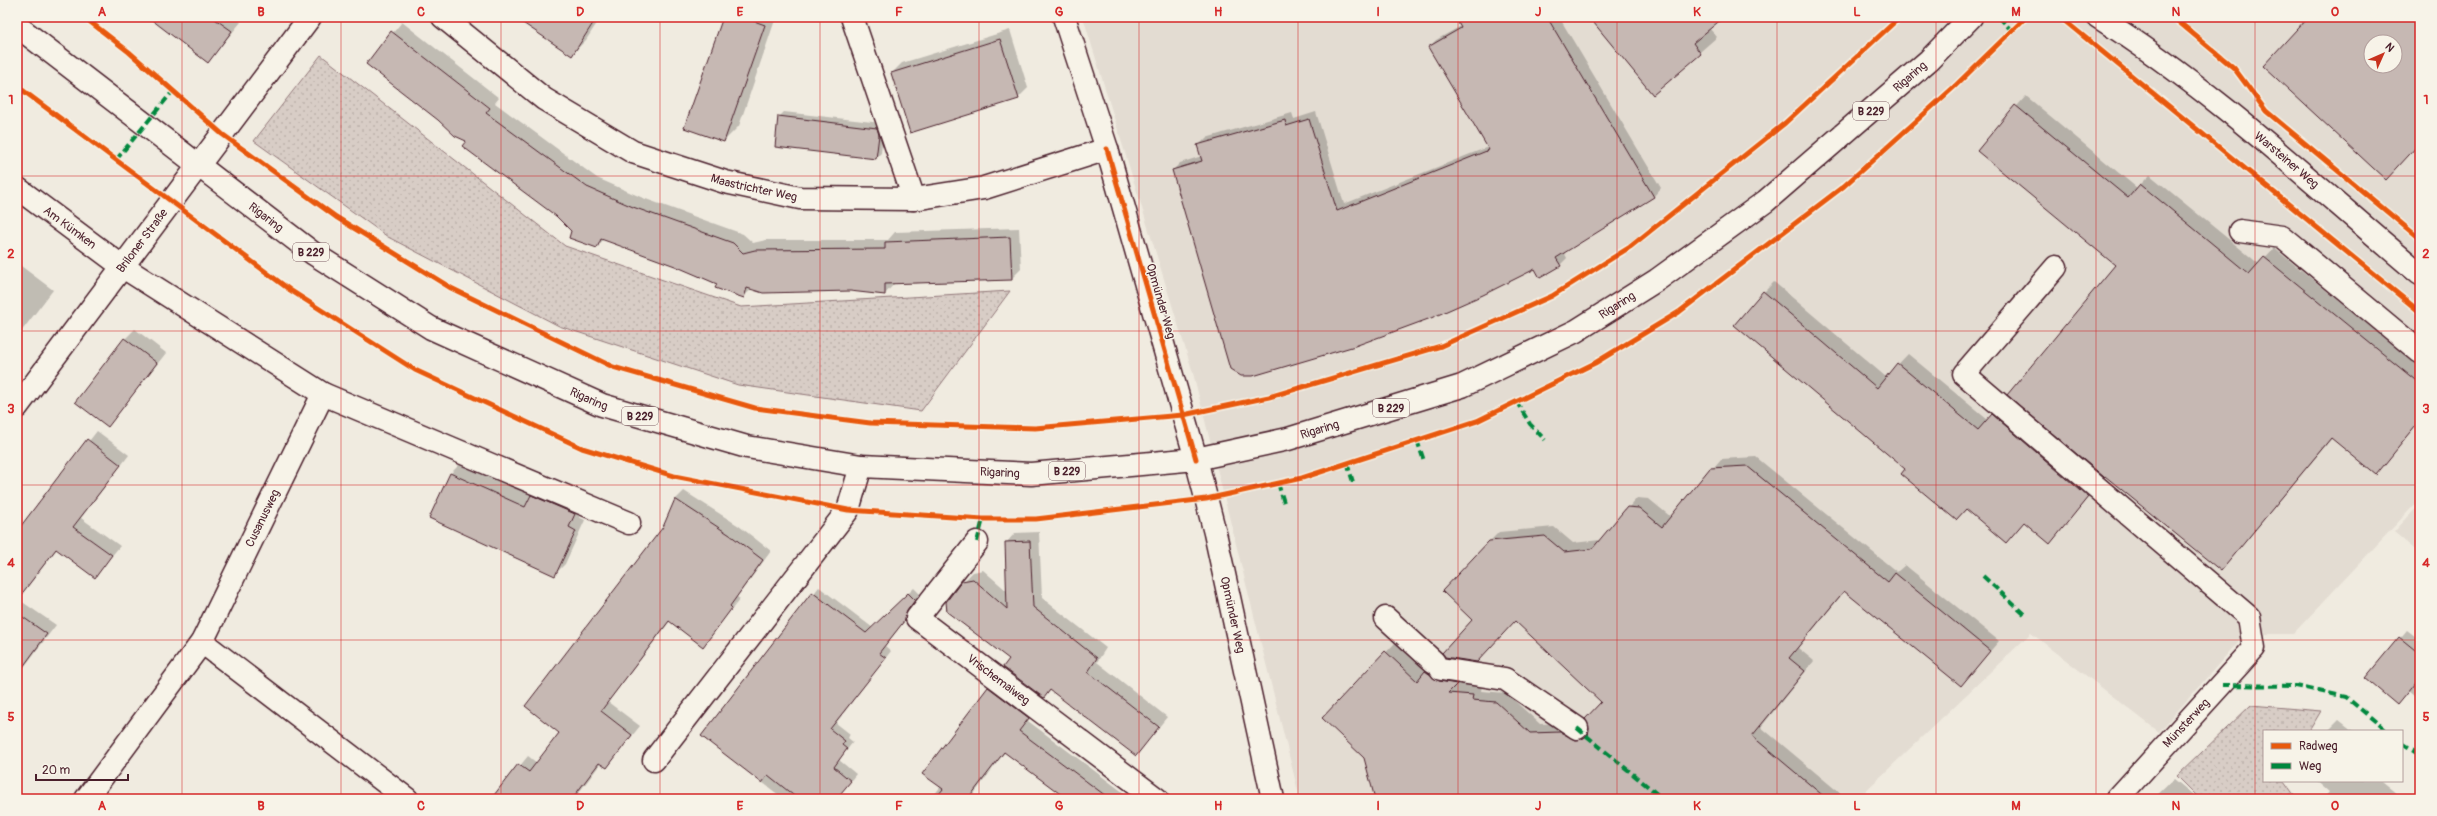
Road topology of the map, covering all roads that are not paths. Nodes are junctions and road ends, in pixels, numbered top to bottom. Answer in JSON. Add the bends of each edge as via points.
{"nodes":[{"id":1,"x":310,"y":17,"type":"edge"},
{"id":2,"x":442,"y":17,"type":"edge"},
{"id":3,"x":852,"y":17,"type":"edge"},
{"id":4,"x":1064,"y":17,"type":"edge"},
{"id":5,"x":1971,"y":17,"type":"edge"},
{"id":6,"x":2098,"y":17,"type":"edge"},
{"id":7,"x":2125,"y":17,"type":"edge"},
{"id":8,"x":17,"y":26,"type":"edge"},
{"id":9,"x":2150,"y":50,"type":"junction"},
{"id":10,"x":1107,"y":149,"type":"junction"},
{"id":11,"x":198,"y":166,"type":"junction"},
{"id":12,"x":17,"y":188,"type":"edge"},
{"id":13,"x":914,"y":199,"type":"junction"},
{"id":14,"x":2240,"y":231,"type":"dead end"},
{"id":15,"x":123,"y":267,"type":"junction"},
{"id":16,"x":2056,"y":267,"type":"dead end"},
{"id":17,"x":2420,"y":274,"type":"edge"},
{"id":18,"x":2420,"y":352,"type":"edge"},
{"id":19,"x":323,"y":394,"type":"junction"},
{"id":20,"x":17,"y":407,"type":"edge"},
{"id":21,"x":1196,"y":459,"type":"junction"},
{"id":22,"x":861,"y":466,"type":"junction"},
{"id":23,"x":629,"y":523,"type":"dead end"},
{"id":24,"x":977,"y":542,"type":"dead end"},
{"id":25,"x":1386,"y":618,"type":"dead end"},
{"id":26,"x":202,"y":642,"type":"junction"},
{"id":27,"x":1577,"y":728,"type":"dead end"},
{"id":28,"x":654,"y":760,"type":"dead end"},
{"id":29,"x":86,"y":799,"type":"edge"},
{"id":30,"x":407,"y":799,"type":"edge"},
{"id":31,"x":1156,"y":799,"type":"edge"},
{"id":32,"x":1273,"y":799,"type":"edge"},
{"id":33,"x":2117,"y":799,"type":"edge"}],
"edges":[{"from":1,"to":11,"type":"street","name":"Briloner Straße"},
{"from":2,"to":13,"type":"street","name":"Maastrichter Weg","via":[[544,99],[634,152],[725,182],[800,198]]},
{"from":3,"to":13,"type":"street"},
{"from":4,"to":10,"type":"street","name":"Opmünder Weg"},
{"from":5,"to":21,"type":"street","name":"Rigaring","number":"B 229","via":[[1929,60],[1766,201],[1658,280],[1576,330],[1462,386],[1288,439]]},
{"from":6,"to":9,"type":"street","name":"Warsteiner Weg"},
{"from":7,"to":9,"type":"street","name":"Warsteiner Weg"},
{"from":8,"to":11,"type":"street","name":"Rigaring","number":"B 229"},
{"from":9,"to":17,"type":"street","name":"Warsteiner Weg","via":[[2190,80]]},
{"from":10,"to":13,"type":"street","name":"Maastrichter Weg","via":[[984,188]]},
{"from":10,"to":21,"type":"street","name":"Opmünder Weg"},
{"from":11,"to":15,"type":"street","name":"Briloner Straße"},
{"from":11,"to":22,"type":"street","name":"Rigaring","number":"B 229","via":[[314,254],[431,328],[587,399],[747,447]]},
{"from":12,"to":15,"type":"street","name":"Am Kümken"},
{"from":14,"to":18,"type":"street","via":[[2282,237]]},
{"from":15,"to":19,"type":"street","name":"Am Kümken"},
{"from":15,"to":20,"type":"street","name":"Briloner Straße"},
{"from":16,"to":33,"type":"street","name":"Münsterweg","via":[[1964,374],[2249,617],[2254,648]]},
{"from":19,"to":23,"type":"street","name":"Am Kümken"},
{"from":19,"to":26,"type":"street","name":"Cusanusweg"},
{"from":21,"to":22,"type":"street","name":"Rigaring","number":"B 229","via":[[1030,474]]},
{"from":21,"to":32,"type":"street","name":"Opmünder Weg","via":[[1215,533]]},
{"from":22,"to":28,"type":"street","via":[[848,510]]},
{"from":24,"to":31,"type":"street","name":"Vrischemaiweg","via":[[918,618]]},
{"from":25,"to":27,"type":"street","via":[[1437,666],[1505,679]]},
{"from":26,"to":29,"type":"street","name":"Cusanusweg"},
{"from":26,"to":30,"type":"street"}]}
